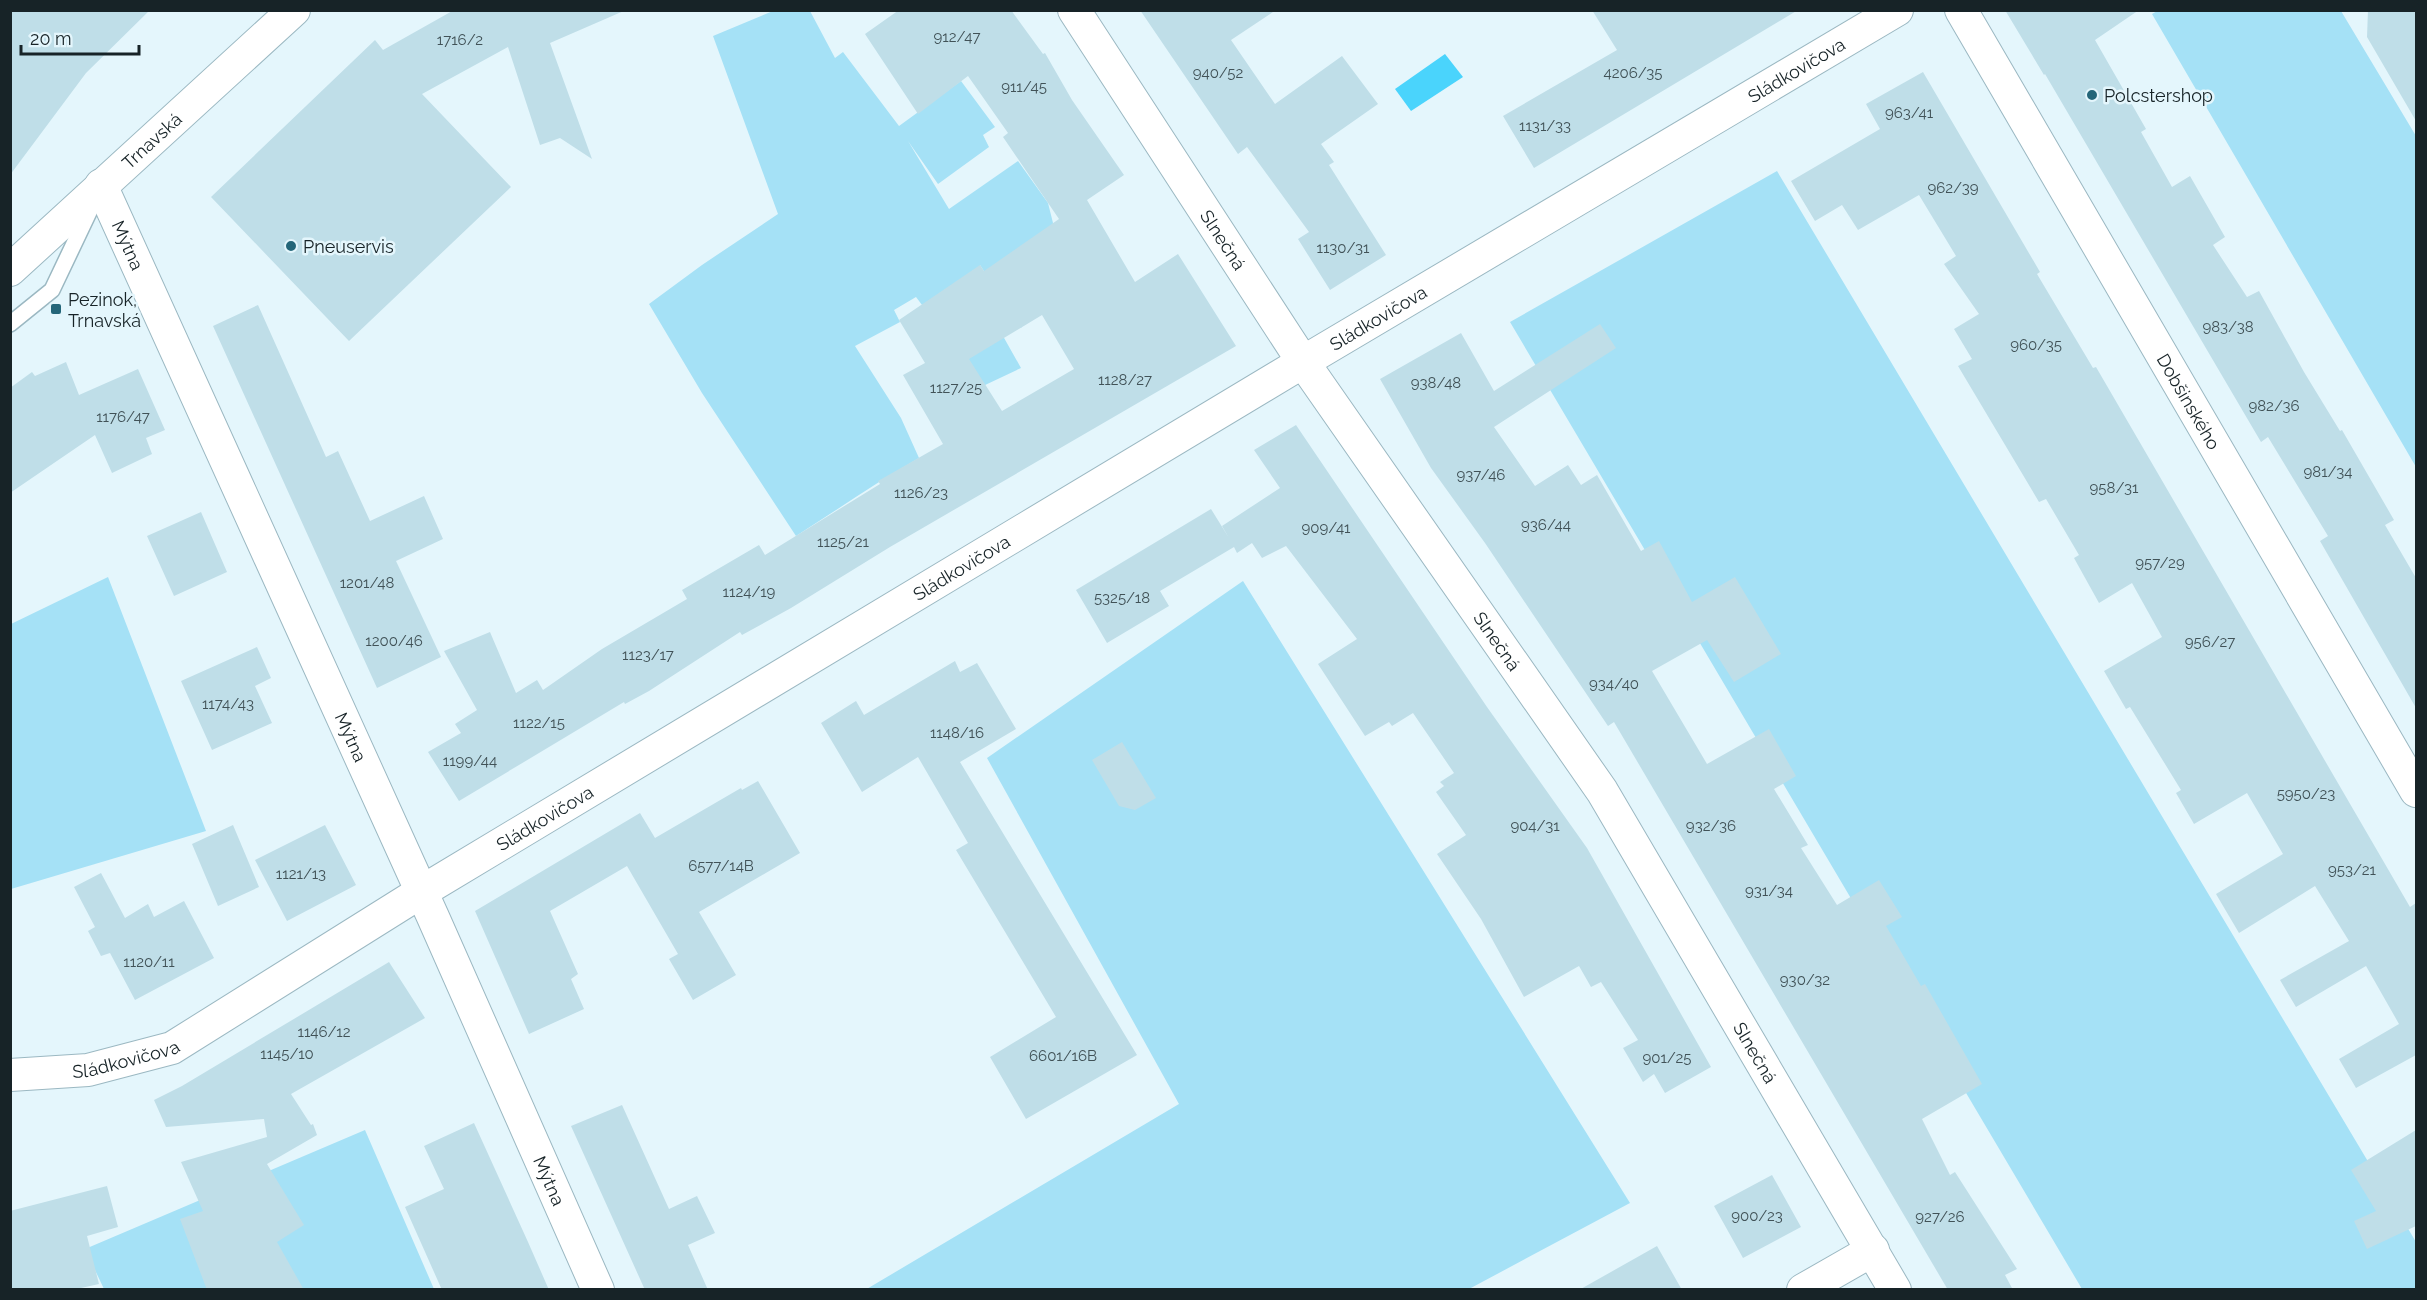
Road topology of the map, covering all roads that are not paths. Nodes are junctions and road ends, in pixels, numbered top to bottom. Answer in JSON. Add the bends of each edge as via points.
{"nodes":[{"id":1,"x":294,"y":10,"type":"edge"},
{"id":2,"x":1074,"y":10,"type":"edge"},
{"id":3,"x":1897,"y":10,"type":"edge"},
{"id":4,"x":1961,"y":10,"type":"edge"},
{"id":5,"x":101,"y":185,"type":"junction"},
{"id":6,"x":10,"y":270,"type":"edge"},
{"id":7,"x":10,"y":324,"type":"edge"},
{"id":8,"x":1303,"y":362,"type":"junction"},
{"id":9,"x":2416,"y":791,"type":"edge"},
{"id":10,"x":421,"y":892,"type":"junction"},
{"id":11,"x":10,"y":1076,"type":"edge"},
{"id":12,"x":1873,"y":1250,"type":"junction"},
{"id":13,"x":598,"y":1290,"type":"edge"},
{"id":14,"x":1803,"y":1290,"type":"edge"},
{"id":15,"x":1895,"y":1290,"type":"edge"}],
"edges":[{"from":1,"to":5,"type":"street","name":"Trnavská"},
{"from":2,"to":8,"type":"street","name":"Slnečná"},
{"from":3,"to":8,"type":"street","name":"Sládkovičova"},
{"from":4,"to":9,"type":"street","name":"Dobšinského"},
{"from":5,"to":6,"type":"street","name":"Trnavská"},
{"from":5,"to":7,"type":"lane","via":[[52,290]]},
{"from":5,"to":10,"type":"street","name":"Mýtna"},
{"from":8,"to":10,"type":"street","name":"Sládkovičova"},
{"from":8,"to":12,"type":"street","name":"Slnečná","via":[[1602,791]]},
{"from":10,"to":11,"type":"street","name":"Sládkovičova","via":[[172,1048],[88,1070]]},
{"from":10,"to":13,"type":"street","name":"Mýtna"},
{"from":12,"to":14,"type":"street"},
{"from":12,"to":15,"type":"street","name":"Slnečná"}]}
